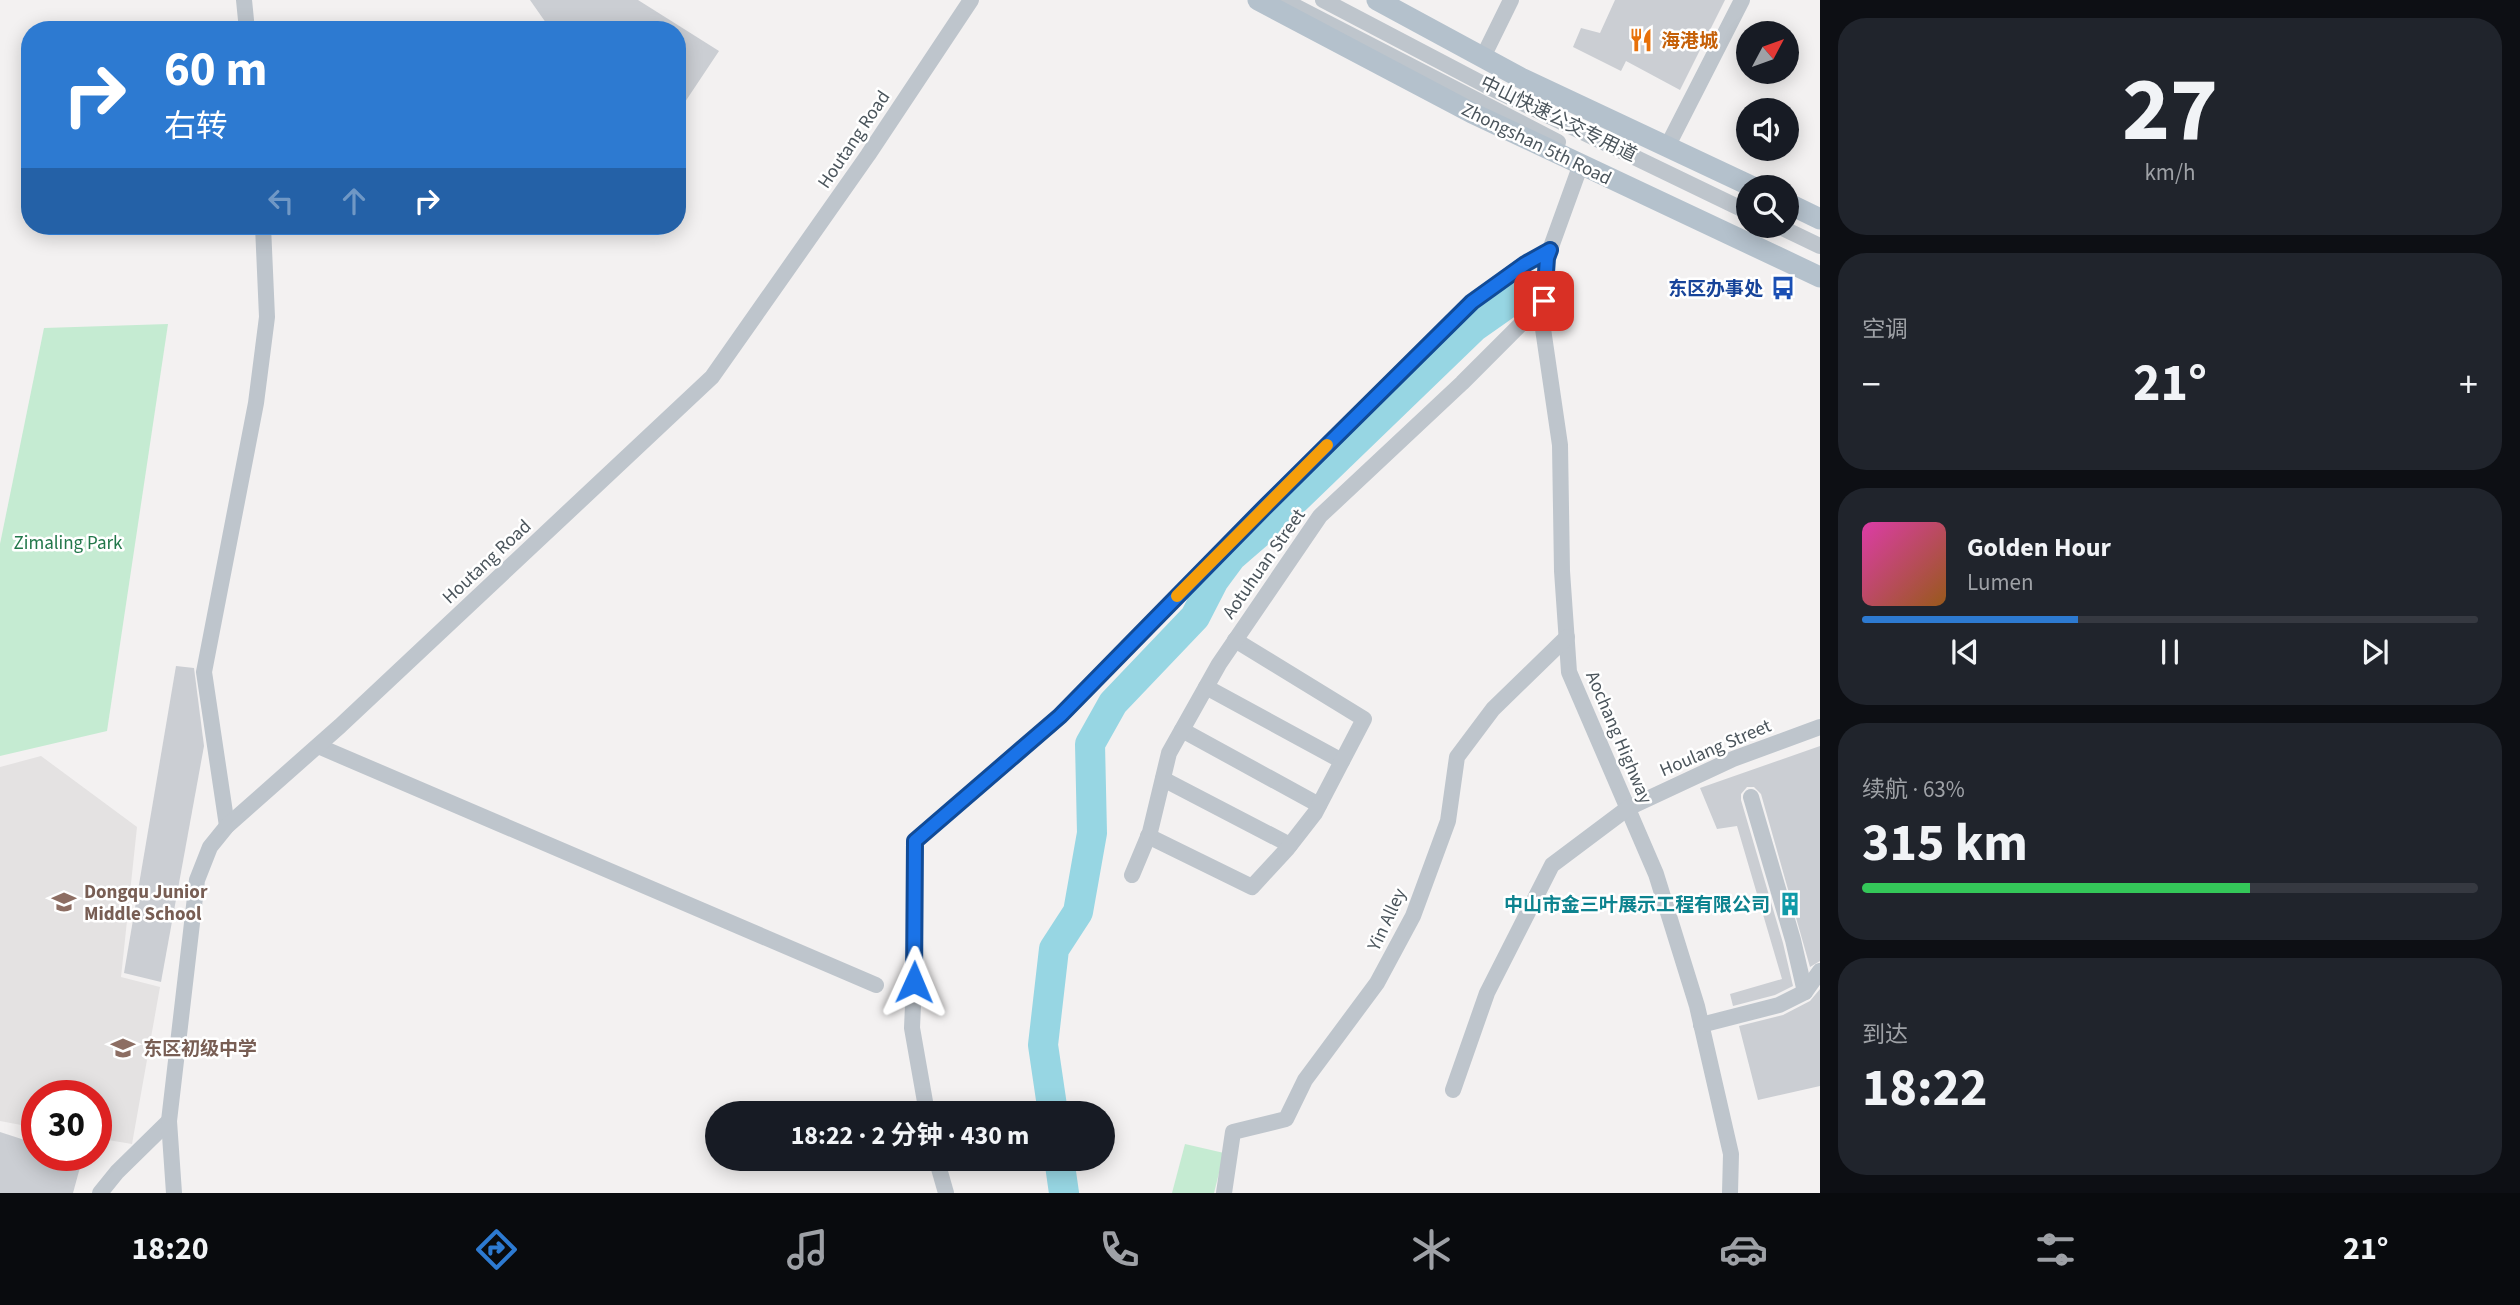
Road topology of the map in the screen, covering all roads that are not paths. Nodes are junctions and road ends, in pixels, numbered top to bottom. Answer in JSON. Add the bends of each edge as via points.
{"nodes":[{"id":1,"x":244,"y":0,"type":"edge"},
{"id":2,"x":971,"y":0,"type":"edge"},
{"id":3,"x":1258,"y":0,"type":"edge"},
{"id":4,"x":1283,"y":0,"type":"edge"},
{"id":5,"x":1323,"y":0,"type":"edge"},
{"id":6,"x":1377,"y":0,"type":"edge"},
{"id":7,"x":1511,"y":0,"type":"edge"},
{"id":8,"x":1742,"y":0,"type":"edge"},
{"id":9,"x":246,"y":21,"type":"edge"},
{"id":10,"x":1483,"y":57,"type":"junction"},
{"id":11,"x":1667,"y":147,"type":"junction"},
{"id":12,"x":1581,"y":164,"type":"junction"},
{"id":13,"x":1736,"y":179,"type":"edge"},
{"id":14,"x":1736,"y":206,"type":"edge"},
{"id":15,"x":1799,"y":209,"type":"edge"},
{"id":16,"x":1820,"y":219,"type":"edge"},
{"id":17,"x":263,"y":235,"type":"edge"},
{"id":18,"x":1799,"y":236,"type":"edge"},
{"id":19,"x":1820,"y":246,"type":"edge"},
{"id":20,"x":1550,"y":250,"type":"junction"},
{"id":21,"x":1820,"y":266,"type":"edge"},
{"id":22,"x":1820,"y":277,"type":"edge"},
{"id":23,"x":1544,"y":301,"type":"junction"},
{"id":24,"x":1567,"y":637,"type":"junction"},
{"id":25,"x":1235,"y":640,"type":"junction"},
{"id":26,"x":1206,"y":687,"type":"junction"},
{"id":27,"x":1820,"y":727,"type":"edge"},
{"id":28,"x":1182,"y":730,"type":"junction"},
{"id":29,"x":318,"y":746,"type":"junction"},
{"id":30,"x":1342,"y":761,"type":"junction"},
{"id":31,"x":1163,"y":779,"type":"junction"},
{"id":32,"x":1751,"y":797,"type":"dead end"},
{"id":33,"x":1319,"y":805,"type":"junction"},
{"id":34,"x":1628,"y":808,"type":"junction"},
{"id":35,"x":227,"y":826,"type":"junction"},
{"id":36,"x":1148,"y":836,"type":"junction"},
{"id":37,"x":1290,"y":845,"type":"junction"},
{"id":38,"x":1132,"y":875,"type":"dead end"},
{"id":39,"x":1820,"y":971,"type":"edge"},
{"id":40,"x":876,"y":985,"type":"dead end"},
{"id":41,"x":1805,"y":992,"type":"junction"},
{"id":42,"x":1701,"y":1025,"type":"junction"},
{"id":43,"x":1453,"y":1090,"type":"dead end"},
{"id":44,"x":925,"y":1101,"type":"edge"},
{"id":45,"x":169,"y":1121,"type":"junction"},
{"id":46,"x":940,"y":1171,"type":"edge"},
{"id":47,"x":100,"y":1193,"type":"edge"},
{"id":48,"x":174,"y":1193,"type":"edge"},
{"id":49,"x":946,"y":1193,"type":"edge"},
{"id":50,"x":1224,"y":1193,"type":"edge"},
{"id":51,"x":1730,"y":1193,"type":"edge"}],
"edges":[{"from":1,"to":9,"type":"street"},
{"from":2,"to":29,"type":"street","name":"Houtang Road","via":[[712,377]]},
{"from":3,"to":12,"type":"main road","name":"Zhongshan 5th Road","via":[[1472,113]]},
{"from":4,"to":21,"type":"street","name":"中山快速公交专用道","via":[[1479,103]]},
{"from":5,"to":14,"type":"street","name":"中山快速公交专用道","via":[[1487,86]]},
{"from":6,"to":10,"type":"main road"},
{"from":7,"to":10,"type":"street"},
{"from":8,"to":11,"type":"street"},
{"from":10,"to":11,"type":"main road"},
{"from":11,"to":13,"type":"main road"},
{"from":12,"to":20,"type":"street","name":"Aochang Highway"},
{"from":12,"to":22,"type":"main road","name":"Zhongshan 5th Road"},
{"from":15,"to":16,"type":"main road"},
{"from":17,"to":35,"type":"street","via":[[267,317],[256,403],[204,672]]},
{"from":18,"to":19,"type":"street"},
{"from":20,"to":23,"type":"street","name":"Aochang Highway"},
{"from":20,"to":44,"type":"street","via":[[1472,302],[1060,716],[915,841],[912,1028]]},
{"from":23,"to":24,"type":"street","name":"Aochang Highway","via":[[1542,322],[1560,445]]},
{"from":23,"to":25,"type":"street","name":"Aotuhuan Street","via":[[1320,516]]},
{"from":24,"to":34,"type":"street","name":"Aochang Highway","via":[[1569,671]]},
{"from":24,"to":50,"type":"street","name":"Yin Alley","via":[[1493,709],[1457,757],[1448,821],[1413,916],[1377,983],[1305,1080],[1286,1119],[1233,1132]]},
{"from":25,"to":26,"type":"street","name":"Aotuhuan Street"},
{"from":25,"to":30,"type":"street","via":[[1364,719]]},
{"from":26,"to":28,"type":"street","name":"Aotuhuan Street"},
{"from":26,"to":30,"type":"street"},
{"from":27,"to":34,"type":"street","name":"Houlang Street","via":[[1733,759]]},
{"from":28,"to":31,"type":"street","name":"Aotuhuan Street","via":[[1169,753]]},
{"from":28,"to":33,"type":"street"},
{"from":29,"to":35,"type":"street","name":"Houtang Road"},
{"from":29,"to":40,"type":"street"},
{"from":30,"to":33,"type":"street"},
{"from":31,"to":36,"type":"street","name":"Aotuhuan Street"},
{"from":31,"to":37,"type":"street"},
{"from":32,"to":41,"type":"street"},
{"from":33,"to":37,"type":"street"},
{"from":34,"to":42,"type":"street","name":"Aochang Highway","via":[[1656,874]]},
{"from":34,"to":43,"type":"street","name":"Houlang Street","via":[[1552,865],[1487,993]]},
{"from":35,"to":45,"type":"street","name":"Houtang Road","via":[[210,847],[197,880]]},
{"from":36,"to":37,"type":"street","via":[[1252,887]]},
{"from":36,"to":38,"type":"street","name":"Aotuhuan Street"},
{"from":39,"to":41,"type":"street"},
{"from":41,"to":42,"type":"street","via":[[1779,1005]]},
{"from":42,"to":51,"type":"street","name":"Aochang Highway","via":[[1731,1154]]},
{"from":45,"to":47,"type":"street"},
{"from":45,"to":48,"type":"street","name":"Houtang Road"},
{"from":46,"to":49,"type":"street"}]}
